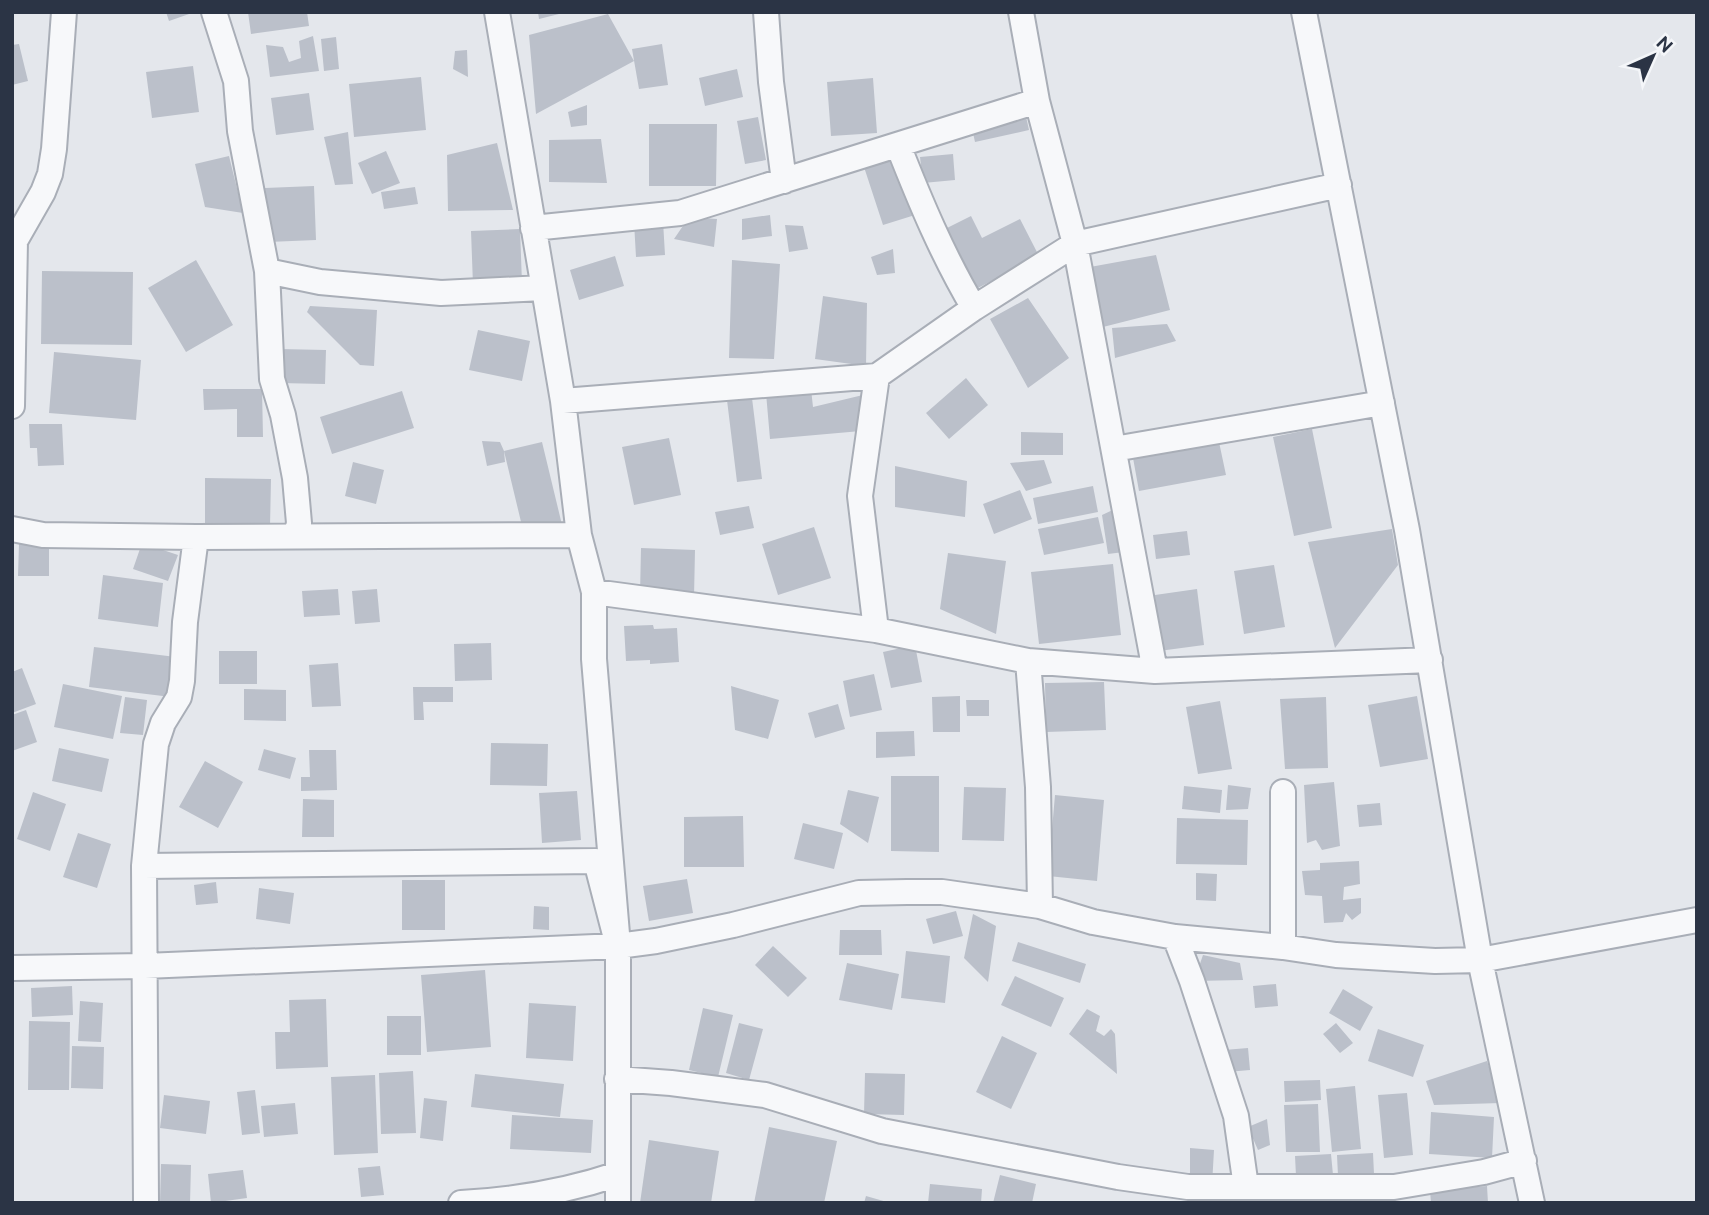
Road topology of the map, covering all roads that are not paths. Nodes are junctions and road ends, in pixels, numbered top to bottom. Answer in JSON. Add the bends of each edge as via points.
{"nodes":[{"id":1,"x":64,"y":12,"type":"edge"},
{"id":2,"x":214,"y":12,"type":"edge"},
{"id":3,"x":497,"y":12,"type":"edge"},
{"id":4,"x":766,"y":12,"type":"edge"},
{"id":5,"x":1021,"y":12,"type":"edge"},
{"id":6,"x":1304,"y":12,"type":"edge"},
{"id":7,"x":1037,"y":102,"type":"junction"},
{"id":8,"x":898,"y":145,"type":"junction"},
{"id":9,"x":784,"y":181,"type":"junction"},
{"id":10,"x":1339,"y":185,"type":"junction"},
{"id":11,"x":533,"y":228,"type":"junction"},
{"id":12,"x":1075,"y":244,"type":"junction"},
{"id":13,"x":267,"y":271,"type":"junction"},
{"id":14,"x":543,"y":288,"type":"junction"},
{"id":15,"x":974,"y":308,"type":"junction"},
{"id":16,"x":13,"y":313,"type":"edge"},
{"id":17,"x":877,"y":376,"type":"junction"},
{"id":18,"x":563,"y":401,"type":"junction"},
{"id":19,"x":1382,"y":403,"type":"junction"},
{"id":20,"x":12,"y":406,"type":"edge"},
{"id":21,"x":1114,"y":449,"type":"junction"},
{"id":22,"x":12,"y":529,"type":"edge"},
{"id":23,"x":579,"y":535,"type":"junction"},
{"id":24,"x":296,"y":536,"type":"junction"},
{"id":25,"x":196,"y":537,"type":"junction"},
{"id":26,"x":594,"y":592,"type":"junction"},
{"id":27,"x":876,"y":630,"type":"junction"},
{"id":28,"x":1430,"y":660,"type":"junction"},
{"id":29,"x":1028,"y":661,"type":"junction"},
{"id":30,"x":1155,"y":671,"type":"junction"},
{"id":31,"x":1283,"y":792,"type":"dead end"},
{"id":32,"x":144,"y":866,"type":"junction"},
{"id":33,"x":1040,"y":906,"type":"junction"},
{"id":34,"x":1697,"y":920,"type":"edge"},
{"id":35,"x":1175,"y":937,"type":"junction"},
{"id":36,"x":618,"y":946,"type":"junction"},
{"id":37,"x":1283,"y":947,"type":"junction"},
{"id":38,"x":1480,"y":960,"type":"junction"},
{"id":39,"x":145,"y":965,"type":"junction"},
{"id":40,"x":12,"y":968,"type":"edge"},
{"id":41,"x":617,"y":1079,"type":"junction"},
{"id":42,"x":1524,"y":1161,"type":"junction"},
{"id":43,"x":618,"y":1174,"type":"junction"},
{"id":44,"x":1246,"y":1187,"type":"junction"},
{"id":45,"x":146,"y":1203,"type":"edge"},
{"id":46,"x":461,"y":1203,"type":"edge"},
{"id":47,"x":618,"y":1203,"type":"edge"},
{"id":48,"x":1532,"y":1203,"type":"edge"}],
"edges":[{"from":1,"to":16,"type":"street","via":[[52,161],[43,192],[15,241]]},
{"from":2,"to":13,"type":"street","via":[[236,81],[240,131]]},
{"from":3,"to":11,"type":"street"},
{"from":4,"to":9,"type":"street"},
{"from":5,"to":7,"type":"street"},
{"from":6,"to":10,"type":"street"},
{"from":7,"to":8,"type":"street"},
{"from":7,"to":12,"type":"street"},
{"from":8,"to":9,"type":"street"},
{"from":8,"to":15,"type":"street","via":[[928,219]]},
{"from":9,"to":11,"type":"street","via":[[680,214]]},
{"from":10,"to":12,"type":"street"},
{"from":10,"to":19,"type":"street"},
{"from":11,"to":14,"type":"street"},
{"from":12,"to":15,"type":"street"},
{"from":12,"to":21,"type":"street"},
{"from":13,"to":14,"type":"street","via":[[320,282],[441,293]]},
{"from":13,"to":24,"type":"street","via":[[272,379],[295,478]]},
{"from":14,"to":18,"type":"street"},
{"from":15,"to":17,"type":"street"},
{"from":16,"to":20,"type":"street"},
{"from":17,"to":18,"type":"street"},
{"from":17,"to":27,"type":"street","via":[[860,496]]},
{"from":18,"to":23,"type":"street"},
{"from":19,"to":21,"type":"street"},
{"from":19,"to":28,"type":"street"},
{"from":21,"to":30,"type":"street"},
{"from":22,"to":25,"type":"street","via":[[43,535]]},
{"from":23,"to":24,"type":"street"},
{"from":23,"to":26,"type":"street"},
{"from":24,"to":25,"type":"street"},
{"from":25,"to":32,"type":"street","via":[[181,681],[156,744]]},
{"from":26,"to":27,"type":"street"},
{"from":26,"to":36,"type":"street","via":[[594,659]]},
{"from":27,"to":29,"type":"street"},
{"from":28,"to":30,"type":"street"},
{"from":28,"to":38,"type":"street"},
{"from":29,"to":30,"type":"street"},
{"from":29,"to":33,"type":"street","via":[[1038,787]]},
{"from":31,"to":37,"type":"street"},
{"from":32,"to":36,"type":"street","via":[[596,861]]},
{"from":32,"to":39,"type":"street"},
{"from":33,"to":35,"type":"street","via":[[1093,922]]},
{"from":33,"to":36,"type":"street","via":[[942,892],[859,893],[733,925]]},
{"from":34,"to":38,"type":"street"},
{"from":35,"to":37,"type":"street"},
{"from":35,"to":44,"type":"street","via":[[1236,1116]]},
{"from":36,"to":39,"type":"street"},
{"from":36,"to":41,"type":"street"},
{"from":37,"to":38,"type":"street","via":[[1336,955]]},
{"from":38,"to":42,"type":"street"},
{"from":39,"to":40,"type":"street"},
{"from":39,"to":45,"type":"street"},
{"from":41,"to":43,"type":"street"},
{"from":41,"to":44,"type":"street","via":[[765,1095],[882,1131],[1118,1177],[1188,1187]]},
{"from":42,"to":44,"type":"street","via":[[1394,1187]]},
{"from":42,"to":48,"type":"street"},
{"from":43,"to":46,"type":"street","via":[[582,1186]]},
{"from":43,"to":47,"type":"street"}]}
